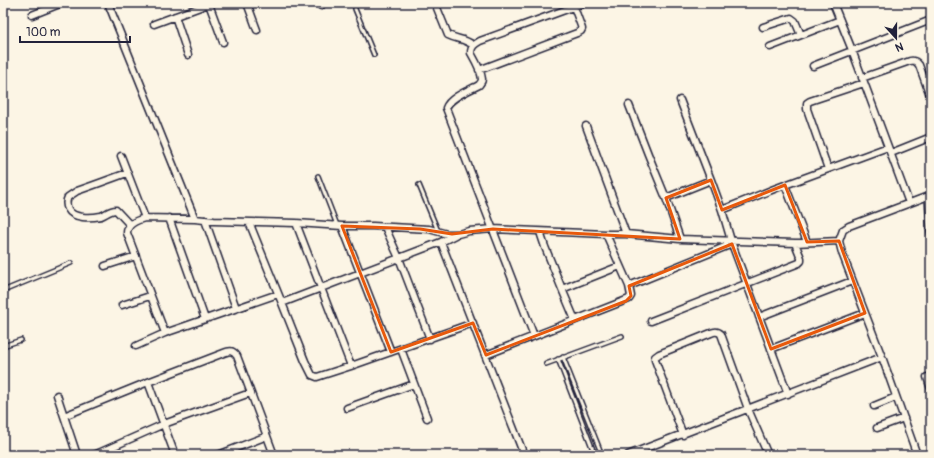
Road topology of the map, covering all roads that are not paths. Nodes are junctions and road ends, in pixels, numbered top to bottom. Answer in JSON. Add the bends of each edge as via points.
{"nodes":[{"id":1,"x":62,"y":3,"type":"edge"},
{"id":2,"x":108,"y":3,"type":"edge"},
{"id":3,"x":210,"y":3,"type":"edge"},
{"id":4,"x":246,"y":3,"type":"edge"},
{"id":5,"x":356,"y":3,"type":"edge"},
{"id":6,"x":435,"y":3,"type":"edge"},
{"id":7,"x":584,"y":3,"type":"edge"},
{"id":8,"x":833,"y":3,"type":"edge"},
{"id":9,"x":574,"y":7,"type":"junction"},
{"id":10,"x":32,"y":15,"type":"dead end"},
{"id":11,"x":174,"y":16,"type":"junction"},
{"id":12,"x":840,"y":20,"type":"junction"},
{"id":13,"x":931,"y":20,"type":"edge"},
{"id":14,"x":154,"y":24,"type":"dead end"},
{"id":15,"x":763,"y":27,"type":"dead end"},
{"id":16,"x":257,"y":30,"type":"dead end"},
{"id":17,"x":801,"y":35,"type":"junction"},
{"id":18,"x":223,"y":42,"type":"dead end"},
{"id":19,"x":473,"y":45,"type":"junction"},
{"id":20,"x":770,"y":47,"type":"dead end"},
{"id":21,"x":852,"y":50,"type":"junction"},
{"id":22,"x":188,"y":55,"type":"dead end"},
{"id":23,"x":374,"y":55,"type":"dead end"},
{"id":24,"x":813,"y":66,"type":"dead end"},
{"id":25,"x":479,"y":70,"type":"junction"},
{"id":26,"x":863,"y":81,"type":"junction"},
{"id":27,"x":928,"y":83,"type":"edge"},
{"id":28,"x":931,"y":98,"type":"edge"},
{"id":29,"x":680,"y":100,"type":"dead end"},
{"id":30,"x":629,"y":105,"type":"dead end"},
{"id":31,"x":586,"y":126,"type":"dead end"},
{"id":32,"x":931,"y":137,"type":"edge"},
{"id":33,"x":890,"y":150,"type":"junction"},
{"id":34,"x":121,"y":156,"type":"dead end"},
{"id":35,"x":828,"y":169,"type":"junction"},
{"id":36,"x":128,"y":173,"type":"junction"},
{"id":37,"x":318,"y":176,"type":"dead end"},
{"id":38,"x":711,"y":180,"type":"junction"},
{"id":39,"x":419,"y":185,"type":"dead end"},
{"id":40,"x":785,"y":185,"type":"junction"},
{"id":41,"x":929,"y":196,"type":"edge"},
{"id":42,"x":666,"y":198,"type":"junction"},
{"id":43,"x":909,"y":203,"type":"junction"},
{"id":44,"x":722,"y":210,"type":"junction"},
{"id":45,"x":145,"y":218,"type":"junction"},
{"id":46,"x":169,"y":218,"type":"junction"},
{"id":47,"x":196,"y":219,"type":"junction"},
{"id":48,"x":205,"y":220,"type":"junction"},
{"id":49,"x":249,"y":222,"type":"junction"},
{"id":50,"x":296,"y":223,"type":"junction"},
{"id":51,"x":130,"y":225,"type":"junction"},
{"id":52,"x":339,"y":226,"type":"junction"},
{"id":53,"x":386,"y":227,"type":"junction"},
{"id":54,"x":493,"y":229,"type":"junction"},
{"id":55,"x":438,"y":231,"type":"junction"},
{"id":56,"x":540,"y":232,"type":"junction"},
{"id":57,"x":458,"y":234,"type":"junction"},
{"id":58,"x":606,"y":234,"type":"junction"},
{"id":59,"x":626,"y":234,"type":"junction"},
{"id":60,"x":680,"y":239,"type":"junction"},
{"id":61,"x":840,"y":241,"type":"junction"},
{"id":62,"x":441,"y":242,"type":"junction"},
{"id":63,"x":732,"y":242,"type":"junction"},
{"id":64,"x":806,"y":242,"type":"junction"},
{"id":65,"x":931,"y":242,"type":"edge"},
{"id":66,"x":795,"y":243,"type":"junction"},
{"id":67,"x":136,"y":256,"type":"junction"},
{"id":68,"x":399,"y":258,"type":"junction"},
{"id":69,"x":71,"y":263,"type":"dead end"},
{"id":70,"x":105,"y":266,"type":"dead end"},
{"id":71,"x":620,"y":266,"type":"junction"},
{"id":72,"x":360,"y":273,"type":"junction"},
{"id":73,"x":852,"y":281,"type":"junction"},
{"id":74,"x":748,"y":282,"type":"junction"},
{"id":75,"x":629,"y":286,"type":"junction"},
{"id":76,"x":320,"y":287,"type":"junction"},
{"id":77,"x":562,"y":289,"type":"junction"},
{"id":78,"x":3,"y":291,"type":"edge"},
{"id":79,"x":278,"y":294,"type":"junction"},
{"id":80,"x":150,"y":296,"type":"junction"},
{"id":81,"x":282,"y":302,"type":"junction"},
{"id":82,"x":122,"y":305,"type":"dead end"},
{"id":83,"x":236,"y":308,"type":"junction"},
{"id":84,"x":865,"y":313,"type":"junction"},
{"id":85,"x":759,"y":317,"type":"junction"},
{"id":86,"x":205,"y":319,"type":"junction"},
{"id":87,"x":575,"y":320,"type":"junction"},
{"id":88,"x":651,"y":321,"type":"dead end"},
{"id":89,"x":473,"y":323,"type":"junction"},
{"id":90,"x":165,"y":333,"type":"junction"},
{"id":91,"x":534,"y":336,"type":"junction"},
{"id":92,"x":622,"y":336,"type":"dead end"},
{"id":93,"x":430,"y":339,"type":"junction"},
{"id":94,"x":22,"y":340,"type":"dead end"},
{"id":95,"x":3,"y":346,"type":"edge"},
{"id":96,"x":136,"y":346,"type":"dead end"},
{"id":97,"x":401,"y":349,"type":"junction"},
{"id":98,"x":771,"y":349,"type":"junction"},
{"id":99,"x":391,"y":352,"type":"junction"},
{"id":100,"x":486,"y":355,"type":"junction"},
{"id":101,"x":563,"y":357,"type":"junction"},
{"id":102,"x":882,"y":357,"type":"junction"},
{"id":103,"x":558,"y":359,"type":"junction"},
{"id":104,"x":546,"y":364,"type":"dead end"},
{"id":105,"x":351,"y":366,"type":"junction"},
{"id":106,"x":927,"y":377,"type":"dead end"},
{"id":107,"x":148,"y":382,"type":"junction"},
{"id":108,"x":414,"y":384,"type":"junction"},
{"id":109,"x":931,"y":389,"type":"edge"},
{"id":110,"x":250,"y":393,"type":"junction"},
{"id":111,"x":788,"y":394,"type":"junction"},
{"id":112,"x":57,"y":395,"type":"dead end"},
{"id":113,"x":896,"y":397,"type":"junction"},
{"id":114,"x":874,"y":406,"type":"dead end"},
{"id":115,"x":348,"y":408,"type":"dead end"},
{"id":116,"x":748,"y":409,"type":"junction"},
{"id":117,"x":64,"y":416,"type":"junction"},
{"id":118,"x":427,"y":418,"type":"dead end"},
{"id":119,"x":904,"y":418,"type":"junction"},
{"id":120,"x":164,"y":424,"type":"junction"},
{"id":121,"x":877,"y":428,"type":"dead end"},
{"id":122,"x":683,"y":435,"type":"junction"},
{"id":123,"x":267,"y":436,"type":"junction"},
{"id":124,"x":77,"y":455,"type":"edge"},
{"id":125,"x":94,"y":455,"type":"edge"},
{"id":126,"x":175,"y":455,"type":"edge"},
{"id":127,"x":218,"y":455,"type":"edge"},
{"id":128,"x":274,"y":455,"type":"edge"},
{"id":129,"x":524,"y":455,"type":"edge"},
{"id":130,"x":595,"y":455,"type":"edge"},
{"id":131,"x":602,"y":455,"type":"edge"},
{"id":132,"x":628,"y":455,"type":"edge"},
{"id":133,"x":768,"y":455,"type":"edge"},
{"id":134,"x":917,"y":455,"type":"edge"}],
"edges":[{"from":1,"to":10,"type":"street"},
{"from":2,"to":47,"type":"street"},
{"from":3,"to":11,"type":"street"},
{"from":3,"to":18,"type":"street"},
{"from":4,"to":16,"type":"street"},
{"from":5,"to":23,"type":"lane","via":[[355,9]]},
{"from":6,"to":19,"type":"street","via":[[448,35]]},
{"from":7,"to":9,"type":"street"},
{"from":8,"to":12,"type":"street"},
{"from":9,"to":19,"type":"street"},
{"from":9,"to":25,"type":"street","via":[[582,26],[581,31]]},
{"from":11,"to":14,"type":"street"},
{"from":11,"to":22,"type":"street"},
{"from":12,"to":17,"type":"street"},
{"from":12,"to":21,"type":"street"},
{"from":13,"to":21,"type":"street"},
{"from":15,"to":17,"type":"street","via":[[791,18]]},
{"from":17,"to":20,"type":"street"},
{"from":19,"to":25,"type":"street","via":[[471,50]]},
{"from":21,"to":24,"type":"street"},
{"from":21,"to":26,"type":"street"},
{"from":25,"to":54,"type":"street","via":[[482,82],[449,102],[446,108]]},
{"from":26,"to":27,"type":"street","via":[[913,60]]},
{"from":26,"to":33,"type":"street"},
{"from":26,"to":35,"type":"street","via":[[807,103]]},
{"from":27,"to":28,"type":"street"},
{"from":29,"to":38,"type":"street"},
{"from":30,"to":42,"type":"street"},
{"from":31,"to":59,"type":"street"},
{"from":32,"to":33,"type":"street"},
{"from":33,"to":35,"type":"street"},
{"from":33,"to":43,"type":"street"},
{"from":34,"to":36,"type":"street"},
{"from":35,"to":40,"type":"street"},
{"from":36,"to":45,"type":"street"},
{"from":36,"to":51,"type":"street","via":[[77,191],[68,197],[66,202],[74,215],[100,216],[116,210]]},
{"from":37,"to":52,"type":"lane"},
{"from":38,"to":42,"type":"street"},
{"from":38,"to":44,"type":"street"},
{"from":39,"to":55,"type":"lane"},
{"from":40,"to":44,"type":"street"},
{"from":40,"to":64,"type":"street"},
{"from":41,"to":43,"type":"street"},
{"from":41,"to":65,"type":"lane"},
{"from":42,"to":60,"type":"street"},
{"from":43,"to":61,"type":"street","via":[[849,226],[843,230]]},
{"from":44,"to":63,"type":"street"},
{"from":45,"to":46,"type":"street"},
{"from":45,"to":51,"type":"street"},
{"from":46,"to":47,"type":"street"},
{"from":46,"to":86,"type":"street"},
{"from":47,"to":48,"type":"street"},
{"from":48,"to":49,"type":"street"},
{"from":48,"to":83,"type":"street"},
{"from":49,"to":50,"type":"street"},
{"from":49,"to":79,"type":"street"},
{"from":50,"to":52,"type":"street"},
{"from":50,"to":76,"type":"street"},
{"from":51,"to":67,"type":"street","via":[[127,233]]},
{"from":52,"to":53,"type":"street"},
{"from":52,"to":72,"type":"street"},
{"from":53,"to":55,"type":"street"},
{"from":53,"to":68,"type":"street"},
{"from":54,"to":56,"type":"street"},
{"from":54,"to":57,"type":"street"},
{"from":54,"to":91,"type":"street"},
{"from":55,"to":57,"type":"street"},
{"from":56,"to":58,"type":"street"},
{"from":56,"to":77,"type":"street"},
{"from":57,"to":62,"type":"street"},
{"from":58,"to":59,"type":"street"},
{"from":58,"to":71,"type":"street"},
{"from":59,"to":60,"type":"street"},
{"from":60,"to":63,"type":"street"},
{"from":61,"to":64,"type":"street"},
{"from":61,"to":73,"type":"street"},
{"from":62,"to":68,"type":"street"},
{"from":62,"to":89,"type":"street"},
{"from":63,"to":66,"type":"street"},
{"from":63,"to":74,"type":"street"},
{"from":63,"to":75,"type":"street"},
{"from":64,"to":66,"type":"street"},
{"from":66,"to":74,"type":"street","via":[[801,261],[799,263]]},
{"from":67,"to":70,"type":"street"},
{"from":67,"to":80,"type":"street"},
{"from":68,"to":72,"type":"street"},
{"from":68,"to":93,"type":"street"},
{"from":69,"to":78,"type":"lane"},
{"from":71,"to":75,"type":"street"},
{"from":71,"to":77,"type":"street"},
{"from":72,"to":76,"type":"street"},
{"from":72,"to":99,"type":"street"},
{"from":73,"to":84,"type":"street"},
{"from":73,"to":85,"type":"street"},
{"from":74,"to":85,"type":"street"},
{"from":74,"to":88,"type":"street"},
{"from":75,"to":87,"type":"street","via":[[629,299]]},
{"from":76,"to":81,"type":"street"},
{"from":76,"to":105,"type":"street"},
{"from":77,"to":87,"type":"street"},
{"from":79,"to":81,"type":"street"},
{"from":79,"to":83,"type":"street"},
{"from":80,"to":82,"type":"street"},
{"from":80,"to":90,"type":"street"},
{"from":81,"to":105,"type":"street","via":[[312,375],[317,377]]},
{"from":83,"to":86,"type":"street"},
{"from":84,"to":98,"type":"street"},
{"from":84,"to":102,"type":"street"},
{"from":85,"to":98,"type":"street"},
{"from":86,"to":90,"type":"street"},
{"from":87,"to":91,"type":"street"},
{"from":89,"to":93,"type":"street"},
{"from":89,"to":100,"type":"street"},
{"from":90,"to":96,"type":"street"},
{"from":91,"to":100,"type":"street"},
{"from":92,"to":101,"type":"lane"},
{"from":93,"to":97,"type":"street"},
{"from":94,"to":95,"type":"lane"},
{"from":97,"to":99,"type":"street"},
{"from":97,"to":108,"type":"street"},
{"from":98,"to":111,"type":"street"},
{"from":99,"to":105,"type":"street"},
{"from":100,"to":129,"type":"street"},
{"from":101,"to":103,"type":"lane"},
{"from":101,"to":131,"type":"lane"},
{"from":102,"to":111,"type":"street"},
{"from":102,"to":113,"type":"street"},
{"from":103,"to":104,"type":"lane"},
{"from":103,"to":130,"type":"lane"},
{"from":106,"to":109,"type":"street"},
{"from":107,"to":110,"type":"street","via":[[232,351],[237,356]]},
{"from":107,"to":117,"type":"street"},
{"from":107,"to":120,"type":"street"},
{"from":108,"to":115,"type":"street"},
{"from":108,"to":118,"type":"street"},
{"from":110,"to":120,"type":"street"},
{"from":110,"to":123,"type":"street"},
{"from":111,"to":116,"type":"street"},
{"from":112,"to":117,"type":"street"},
{"from":113,"to":114,"type":"street"},
{"from":113,"to":119,"type":"street"},
{"from":116,"to":122,"type":"street"},
{"from":116,"to":122,"type":"street","via":[[721,334],[715,331],[655,357]]},
{"from":116,"to":133,"type":"street"},
{"from":117,"to":124,"type":"street"},
{"from":119,"to":121,"type":"street"},
{"from":119,"to":134,"type":"street"},
{"from":120,"to":125,"type":"street"},
{"from":120,"to":126,"type":"street"},
{"from":122,"to":132,"type":"street"},
{"from":123,"to":127,"type":"street"},
{"from":123,"to":128,"type":"street"}]}
